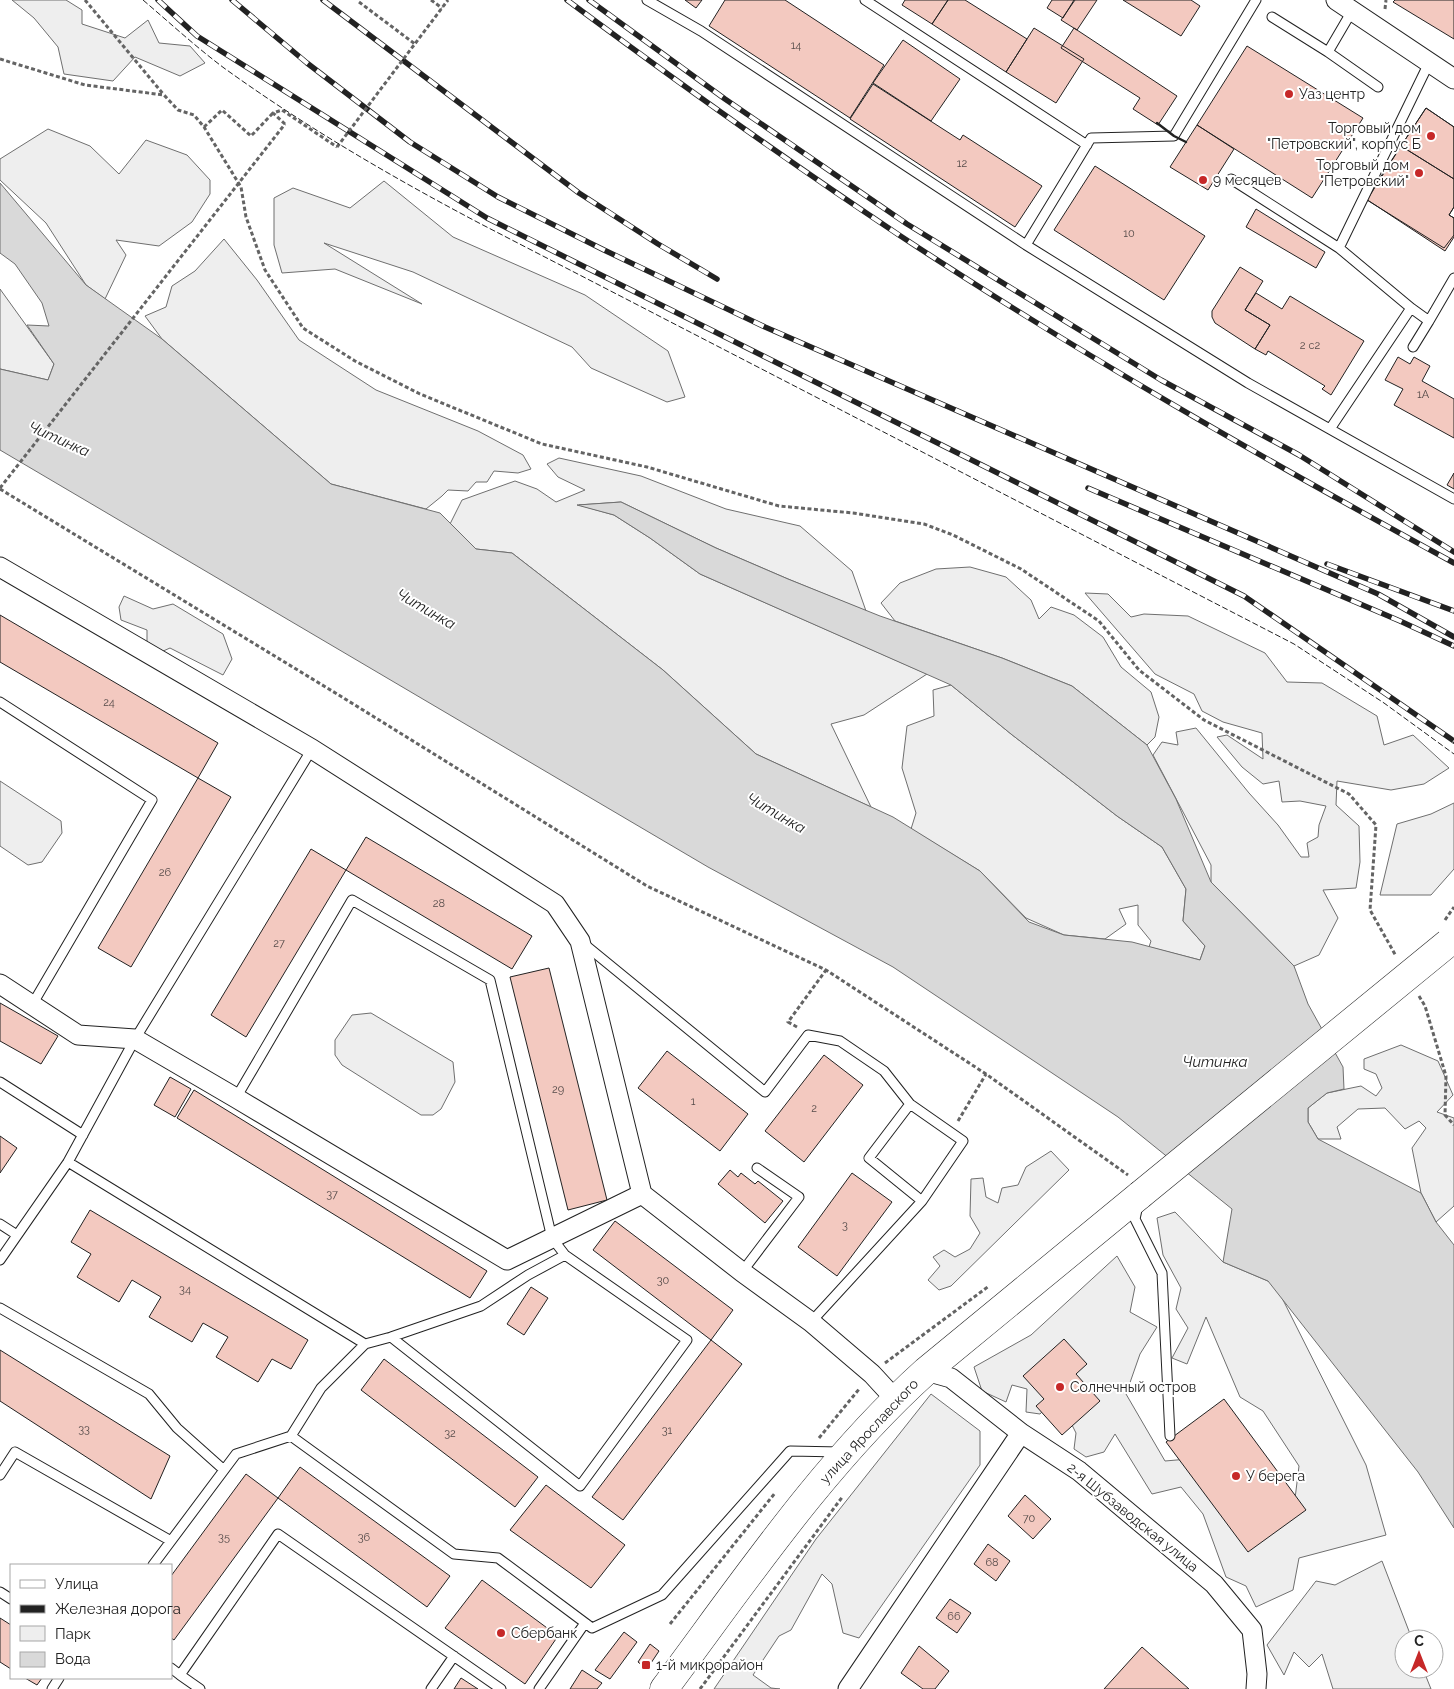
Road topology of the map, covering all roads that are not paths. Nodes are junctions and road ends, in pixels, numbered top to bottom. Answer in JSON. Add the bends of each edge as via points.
{"nodes":[{"id":1,"x":647,"y":0,"type":"edge"},
{"id":2,"x":865,"y":0,"type":"edge"},
{"id":3,"x":1256,"y":0,"type":"edge"},
{"id":4,"x":1336,"y":0,"type":"edge"},
{"id":5,"x":1356,"y":5,"type":"edge"},
{"id":6,"x":1272,"y":17,"type":"dead end"},
{"id":7,"x":1328,"y":52,"type":"junction"},
{"id":8,"x":1429,"y":63,"type":"junction"},
{"id":9,"x":1454,"y":79,"type":"edge"},
{"id":10,"x":1378,"y":87,"type":"dead end"},
{"id":11,"x":1087,"y":145,"type":"junction"},
{"id":12,"x":1231,"y":178,"type":"dead end"},
{"id":13,"x":1026,"y":245,"type":"junction"},
{"id":14,"x":1339,"y":248,"type":"junction"},
{"id":15,"x":1454,"y":278,"type":"edge"},
{"id":16,"x":1411,"y":308,"type":"junction"},
{"id":17,"x":1429,"y":321,"type":"junction"},
{"id":18,"x":1413,"y":347,"type":"dead end"},
{"id":19,"x":1330,"y":429,"type":"junction"},
{"id":20,"x":1454,"y":499,"type":"edge"},
{"id":21,"x":0,"y":567,"type":"edge"},
{"id":22,"x":0,"y":702,"type":"edge"},
{"id":23,"x":312,"y":749,"type":"junction"},
{"id":24,"x":1447,"y":936,"type":"edge"},
{"id":25,"x":580,"y":941,"type":"junction"},
{"id":26,"x":0,"y":984,"type":"edge"},
{"id":27,"x":32,"y":1006,"type":"junction"},
{"id":28,"x":135,"y":1039,"type":"junction"},
{"id":29,"x":0,"y":1082,"type":"edge"},
{"id":30,"x":236,"y":1098,"type":"junction"},
{"id":31,"x":910,"y":1104,"type":"junction"},
{"id":32,"x":83,"y":1135,"type":"junction"},
{"id":33,"x":68,"y":1162,"type":"junction"},
{"id":34,"x":756,"y":1168,"type":"dead end"},
{"id":35,"x":1138,"y":1187,"type":"junction"},
{"id":36,"x":642,"y":1194,"type":"junction"},
{"id":37,"x":922,"y":1201,"type":"junction"},
{"id":38,"x":0,"y":1224,"type":"edge"},
{"id":39,"x":17,"y":1236,"type":"junction"},
{"id":40,"x":552,"y":1238,"type":"junction"},
{"id":41,"x":565,"y":1255,"type":"junction"},
{"id":42,"x":0,"y":1260,"type":"edge"},
{"id":43,"x":742,"y":1272,"type":"junction"},
{"id":44,"x":0,"y":1308,"type":"edge"},
{"id":45,"x":811,"y":1322,"type":"junction"},
{"id":46,"x":391,"y":1337,"type":"junction"},
{"id":47,"x":365,"y":1344,"type":"junction"},
{"id":48,"x":926,"y":1371,"type":"junction"},
{"id":49,"x":895,"y":1399,"type":"junction"},
{"id":50,"x":1021,"y":1433,"type":"junction"},
{"id":51,"x":290,"y":1436,"type":"junction"},
{"id":52,"x":1170,"y":1436,"type":"dead end"},
{"id":53,"x":847,"y":1452,"type":"junction"},
{"id":54,"x":224,"y":1470,"type":"junction"},
{"id":55,"x":0,"y":1475,"type":"edge"},
{"id":56,"x":171,"y":1542,"type":"junction"},
{"id":57,"x":154,"y":1564,"type":"edge"},
{"id":58,"x":585,"y":1623,"type":"junction"},
{"id":59,"x":454,"y":1656,"type":"junction"},
{"id":60,"x":172,"y":1669,"type":"edge"},
{"id":61,"x":180,"y":1675,"type":"junction"},
{"id":62,"x":1253,"y":1684,"type":"edge"},
{"id":63,"x":200,"y":1689,"type":"edge"},
{"id":64,"x":431,"y":1689,"type":"edge"},
{"id":65,"x":501,"y":1689,"type":"edge"},
{"id":66,"x":540,"y":1689,"type":"edge"},
{"id":67,"x":664,"y":1689,"type":"edge"},
{"id":68,"x":848,"y":1689,"type":"edge"}],
"edges":[{"from":1,"to":13,"type":"lane","via":[[701,31]]},
{"from":2,"to":11,"type":"lane"},
{"from":3,"to":11,"type":"lane","via":[[1174,136],[1091,138]]},
{"from":4,"to":5,"type":"street"},
{"from":5,"to":7,"type":"lane"},
{"from":5,"to":8,"type":"street"},
{"from":6,"to":7,"type":"lane"},
{"from":7,"to":10,"type":"lane"},
{"from":8,"to":9,"type":"street"},
{"from":8,"to":14,"type":"lane"},
{"from":11,"to":13,"type":"lane"},
{"from":12,"to":14,"type":"lane"},
{"from":13,"to":19,"type":"lane","via":[[1248,383]]},
{"from":14,"to":16,"type":"lane"},
{"from":15,"to":17,"type":"lane"},
{"from":16,"to":17,"type":"lane"},
{"from":16,"to":19,"type":"lane"},
{"from":17,"to":18,"type":"lane"},
{"from":19,"to":20,"type":"lane"},
{"from":21,"to":23,"type":"street"},
{"from":22,"to":27,"type":"lane","via":[[152,800]]},
{"from":23,"to":25,"type":"street","via":[[554,904]]},
{"from":23,"to":28,"type":"lane"},
{"from":24,"to":35,"type":"main road","name":"улица Ярославского","bridge":true},
{"from":25,"to":31,"type":"lane","via":[[765,1092],[808,1035],[840,1041],[855,1051],[884,1071]]},
{"from":25,"to":36,"type":"street"},
{"from":26,"to":27,"type":"street"},
{"from":27,"to":28,"type":"street","via":[[78,1035]]},
{"from":28,"to":30,"type":"street"},
{"from":28,"to":32,"type":"lane"},
{"from":29,"to":32,"type":"lane"},
{"from":30,"to":40,"type":"street","via":[[507,1260]]},
{"from":30,"to":40,"type":"lane","via":[[352,900],[490,980]]},
{"from":31,"to":37,"type":"lane","via":[[869,1158]]},
{"from":31,"to":37,"type":"lane","via":[[963,1141]]},
{"from":32,"to":33,"type":"lane"},
{"from":33,"to":39,"type":"lane"},
{"from":33,"to":47,"type":"lane"},
{"from":34,"to":43,"type":"lane","via":[[799,1197]]},
{"from":35,"to":48,"type":"main road","name":"улица Ярославского"},
{"from":35,"to":52,"type":"lane","via":[[1135,1219],[1162,1273]]},
{"from":36,"to":40,"type":"street"},
{"from":36,"to":43,"type":"street"},
{"from":37,"to":45,"type":"lane"},
{"from":38,"to":39,"type":"lane"},
{"from":39,"to":42,"type":"lane"},
{"from":40,"to":41,"type":"lane"},
{"from":41,"to":46,"type":"lane","via":[[481,1306]]},
{"from":41,"to":46,"type":"lane","via":[[686,1340],[580,1486]]},
{"from":43,"to":45,"type":"street"},
{"from":44,"to":54,"type":"lane","via":[[150,1394],[177,1428]]},
{"from":45,"to":49,"type":"street","via":[[872,1374]]},
{"from":46,"to":47,"type":"lane"},
{"from":47,"to":51,"type":"lane","via":[[321,1388]]},
{"from":48,"to":49,"type":"main road","name":"улица Ярославского"},
{"from":48,"to":50,"type":"street","name":"2-я Шубзаводская улица","via":[[951,1378]]},
{"from":49,"to":53,"type":"main road","name":"улица Ярославского"},
{"from":50,"to":62,"type":"street","name":"2-я Шубзаводская улица","via":[[1079,1471],[1214,1584],[1252,1630]]},
{"from":50,"to":68,"type":"street"},
{"from":51,"to":54,"type":"lane","via":[[236,1454]]},
{"from":51,"to":58,"type":"lane","via":[[454,1554],[498,1558]]},
{"from":53,"to":58,"type":"lane","via":[[790,1451],[662,1595],[592,1628]]},
{"from":53,"to":67,"type":"main road","name":"улица Ярославского","via":[[800,1508]]},
{"from":54,"to":56,"type":"lane"},
{"from":55,"to":56,"type":"lane","via":[[15,1452]]},
{"from":56,"to":57,"type":"lane"},
{"from":58,"to":66,"type":"lane"},
{"from":59,"to":61,"type":"lane","via":[[278,1534]]},
{"from":59,"to":64,"type":"lane"},
{"from":59,"to":65,"type":"lane"},
{"from":60,"to":61,"type":"lane"},
{"from":61,"to":63,"type":"lane"}]}
